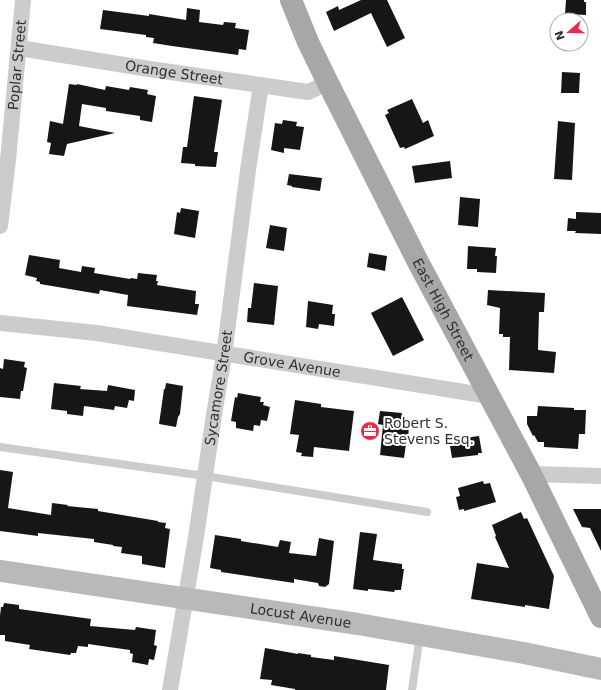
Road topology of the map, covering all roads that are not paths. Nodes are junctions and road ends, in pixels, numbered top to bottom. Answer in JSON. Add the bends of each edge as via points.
{"nodes":[{"id":1,"x":22,"y":0,"type":"edge"},
{"id":2,"x":291,"y":0,"type":"edge"},
{"id":3,"x":19,"y":48,"type":"junction"},
{"id":4,"x":328,"y":83,"type":"junction"},
{"id":5,"x":261,"y":85,"type":"junction"},
{"id":6,"x":4,"y":159,"type":"edge"},
{"id":7,"x":0,"y":226,"type":"edge"},
{"id":8,"x":0,"y":323,"type":"edge"},
{"id":9,"x":224,"y":355,"type":"junction"},
{"id":10,"x":489,"y":396,"type":"junction"},
{"id":11,"x":0,"y":446,"type":"edge"},
{"id":12,"x":531,"y":474,"type":"junction"},
{"id":13,"x":205,"y":476,"type":"junction"},
{"id":14,"x":601,"y":476,"type":"edge"},
{"id":15,"x":427,"y":512,"type":"dead end"},
{"id":16,"x":0,"y":571,"type":"edge"},
{"id":17,"x":185,"y":598,"type":"junction"},
{"id":18,"x":601,"y":617,"type":"edge"},
{"id":19,"x":420,"y":634,"type":"junction"},
{"id":20,"x":601,"y":668,"type":"edge"},
{"id":21,"x":170,"y":690,"type":"edge"},
{"id":22,"x":412,"y":690,"type":"edge"}],
"edges":[{"from":1,"to":3,"type":"street","name":"Poplar Street"},
{"from":2,"to":4,"type":"main road","name":"East High Street"},
{"from":3,"to":5,"type":"street","name":"Orange Street"},
{"from":3,"to":6,"type":"street","name":"Poplar Street"},
{"from":4,"to":5,"type":"street","name":"Orange Street","via":[[308,92]]},
{"from":4,"to":10,"type":"main road","name":"East High Street"},
{"from":5,"to":9,"type":"street","name":"Sycamore Street"},
{"from":6,"to":7,"type":"street","name":"Poplar Street"},
{"from":8,"to":9,"type":"street","name":"Grove Avenue","via":[[97,333]]},
{"from":9,"to":10,"type":"street","name":"Grove Avenue"},
{"from":9,"to":13,"type":"street","name":"Sycamore Street"},
{"from":10,"to":12,"type":"main road","name":"East High Street"},
{"from":11,"to":13,"type":"lane"},
{"from":12,"to":14,"type":"street"},
{"from":12,"to":18,"type":"main road","name":"East High Street"},
{"from":13,"to":15,"type":"lane"},
{"from":13,"to":17,"type":"street","name":"Sycamore Street"},
{"from":16,"to":17,"type":"street","name":"Locust Avenue"},
{"from":17,"to":19,"type":"street","name":"Locust Avenue"},
{"from":17,"to":21,"type":"street","name":"Sycamore Street"},
{"from":19,"to":20,"type":"street","name":"Locust Avenue"},
{"from":19,"to":22,"type":"lane"}]}
